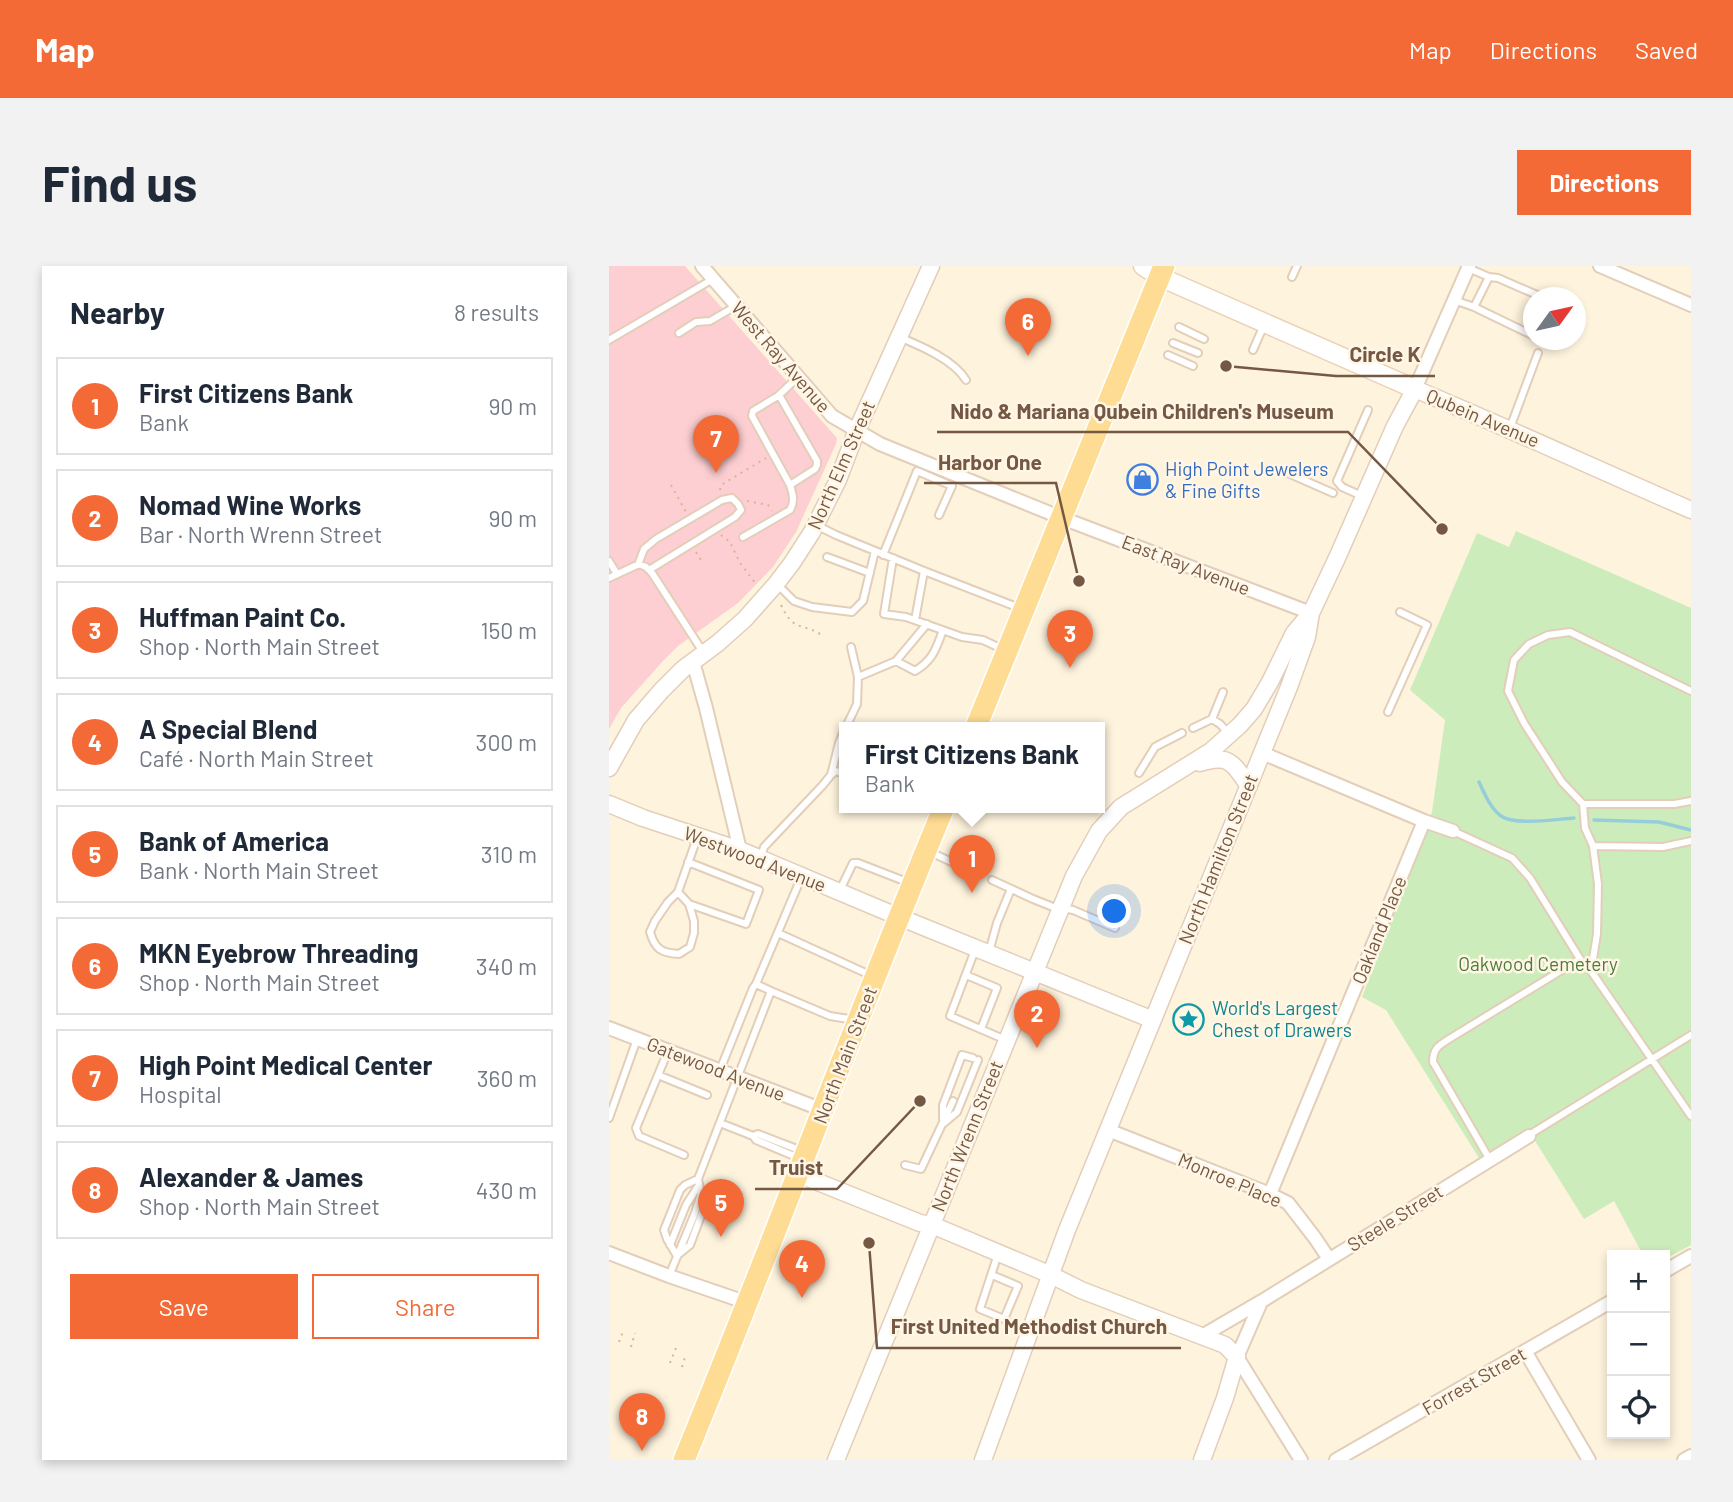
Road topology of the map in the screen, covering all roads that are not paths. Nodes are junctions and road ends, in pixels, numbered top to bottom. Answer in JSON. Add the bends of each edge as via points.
{"nodes":[{"id":1,"x":702,"y":266,"type":"edge"},
{"id":2,"x":931,"y":266,"type":"edge"},
{"id":3,"x":1297,"y":266,"type":"edge"},
{"id":4,"x":1600,"y":266,"type":"edge"},
{"id":5,"x":1469,"y":267,"type":"edge"},
{"id":6,"x":1156,"y":270,"type":"edge"},
{"id":7,"x":1292,"y":277,"type":"dead end"},
{"id":8,"x":1489,"y":277,"type":"junction"},
{"id":9,"x":713,"y":279,"type":"junction"},
{"id":10,"x":1523,"y":289,"type":"edge"},
{"id":11,"x":1454,"y":300,"type":"junction"},
{"id":12,"x":1691,"y":305,"type":"edge"},
{"id":13,"x":736,"y":306,"type":"junction"},
{"id":14,"x":1474,"y":307,"type":"junction"},
{"id":15,"x":1265,"y":323,"type":"junction"},
{"id":16,"x":1179,"y":327,"type":"dead end"},
{"id":17,"x":1523,"y":331,"type":"edge"},
{"id":18,"x":678,"y":333,"type":"dead end"},
{"id":19,"x":899,"y":337,"type":"junction"},
{"id":20,"x":1203,"y":339,"type":"dead end"},
{"id":21,"x":609,"y":340,"type":"edge"},
{"id":22,"x":1173,"y":343,"type":"dead end"},
{"id":23,"x":1253,"y":350,"type":"dead end"},
{"id":24,"x":1198,"y":353,"type":"dead end"},
{"id":25,"x":1538,"y":353,"type":"dead end"},
{"id":26,"x":1168,"y":355,"type":"dead end"},
{"id":27,"x":1193,"y":366,"type":"dead end"},
{"id":28,"x":798,"y":377,"type":"junction"},
{"id":29,"x":966,"y":380,"type":"dead end"},
{"id":30,"x":1415,"y":389,"type":"junction"},
{"id":31,"x":779,"y":395,"type":"junction"},
{"id":32,"x":1368,"y":410,"type":"dead end"},
{"id":33,"x":1510,"y":428,"type":"junction"},
{"id":34,"x":857,"y":430,"type":"junction"},
{"id":35,"x":919,"y":466,"type":"junction"},
{"id":36,"x":1283,"y":471,"type":"dead end"},
{"id":37,"x":790,"y":485,"type":"junction"},
{"id":38,"x":1333,"y":494,"type":"dead end"},
{"id":39,"x":1364,"y":497,"type":"junction"},
{"id":40,"x":1691,"y":510,"type":"edge"},
{"id":41,"x":939,"y":515,"type":"dead end"},
{"id":42,"x":1062,"y":517,"type":"junction"},
{"id":43,"x":816,"y":525,"type":"junction"},
{"id":44,"x":743,"y":537,"type":"dead end"},
{"id":45,"x":874,"y":551,"type":"junction"},
{"id":46,"x":883,"y":555,"type":"junction"},
{"id":47,"x":827,"y":556,"type":"dead end"},
{"id":48,"x":893,"y":558,"type":"junction"},
{"id":49,"x":609,"y":561,"type":"edge"},
{"id":50,"x":638,"y":565,"type":"junction"},
{"id":51,"x":649,"y":570,"type":"junction"},
{"id":52,"x":923,"y":571,"type":"junction"},
{"id":53,"x":870,"y":573,"type":"junction"},
{"id":54,"x":617,"y":574,"type":"junction"},
{"id":55,"x":609,"y":578,"type":"edge"},
{"id":56,"x":776,"y":584,"type":"junction"},
{"id":57,"x":1024,"y":611,"type":"junction"},
{"id":58,"x":1400,"y":612,"type":"dead end"},
{"id":59,"x":1311,"y":613,"type":"junction"},
{"id":60,"x":915,"y":620,"type":"junction"},
{"id":61,"x":927,"y":624,"type":"junction"},
{"id":62,"x":943,"y":630,"type":"junction"},
{"id":63,"x":851,"y":647,"type":"dead end"},
{"id":64,"x":1007,"y":651,"type":"junction"},
{"id":65,"x":699,"y":658,"type":"junction"},
{"id":66,"x":896,"y":661,"type":"junction"},
{"id":67,"x":858,"y":677,"type":"junction"},
{"id":68,"x":1691,"y":691,"type":"edge"},
{"id":69,"x":1223,"y":692,"type":"dead end"},
{"id":70,"x":1388,"y":712,"type":"dead end"},
{"id":71,"x":1212,"y":719,"type":"junction"},
{"id":72,"x":848,"y":722,"type":"edge"},
{"id":73,"x":979,"y":722,"type":"edge"},
{"id":74,"x":1193,"y":727,"type":"dead end"},
{"id":75,"x":1182,"y":733,"type":"dead end"},
{"id":76,"x":1230,"y":734,"type":"junction"},
{"id":77,"x":839,"y":743,"type":"edge"},
{"id":78,"x":1262,"y":753,"type":"junction"},
{"id":79,"x":1187,"y":767,"type":"junction"},
{"id":80,"x":609,"y":768,"type":"edge"},
{"id":81,"x":839,"y":772,"type":"edge"},
{"id":82,"x":1139,"y":773,"type":"dead end"},
{"id":83,"x":831,"y":775,"type":"junction"},
{"id":84,"x":1248,"y":785,"type":"junction"},
{"id":85,"x":1691,"y":801,"type":"edge"},
{"id":86,"x":609,"y":804,"type":"edge"},
{"id":87,"x":1583,"y":804,"type":"junction"},
{"id":88,"x":939,"y":813,"type":"edge"},
{"id":89,"x":1424,"y":821,"type":"junction"},
{"id":90,"x":1453,"y":831,"type":"joint"},
{"id":91,"x":698,"y":836,"type":"junction"},
{"id":92,"x":1691,"y":841,"type":"edge"},
{"id":93,"x":1593,"y":846,"type":"junction"},
{"id":94,"x":740,"y":850,"type":"junction"},
{"id":95,"x":926,"y":850,"type":"junction"},
{"id":96,"x":760,"y":859,"type":"junction"},
{"id":97,"x":688,"y":862,"type":"junction"},
{"id":98,"x":971,"y":871,"type":"dead end"},
{"id":99,"x":802,"y":876,"type":"junction"},
{"id":100,"x":992,"y":880,"type":"dead end"},
{"id":101,"x":912,"y":884,"type":"junction"},
{"id":102,"x":1011,"y":889,"type":"junction"},
{"id":103,"x":678,"y":892,"type":"junction"},
{"id":104,"x":839,"y":892,"type":"junction"},
{"id":105,"x":689,"y":904,"type":"junction"},
{"id":106,"x":1060,"y":909,"type":"junction"},
{"id":107,"x":899,"y":917,"type":"junction"},
{"id":108,"x":1115,"y":928,"type":"dead end"},
{"id":109,"x":778,"y":933,"type":"junction"},
{"id":110,"x":982,"y":951,"type":"junction"},
{"id":111,"x":1580,"y":959,"type":"junction"},
{"id":112,"x":1591,"y":971,"type":"junction"},
{"id":113,"x":1034,"y":972,"type":"junction"},
{"id":114,"x":966,"y":975,"type":"junction"},
{"id":115,"x":875,"y":977,"type":"junction"},
{"id":116,"x":756,"y":985,"type":"junction"},
{"id":117,"x":771,"y":991,"type":"junction"},
{"id":118,"x":1153,"y":1020,"type":"junction"},
{"id":119,"x":858,"y":1021,"type":"junction"},
{"id":120,"x":609,"y":1028,"type":"edge"},
{"id":121,"x":981,"y":1029,"type":"junction"},
{"id":122,"x":1691,"y":1035,"type":"edge"},
{"id":123,"x":637,"y":1039,"type":"junction"},
{"id":124,"x":1006,"y":1040,"type":"junction"},
{"id":125,"x":668,"y":1051,"type":"junction"},
{"id":126,"x":1653,"y":1059,"type":"junction"},
{"id":127,"x":720,"y":1070,"type":"junction"},
{"id":128,"x":658,"y":1075,"type":"junction"},
{"id":129,"x":739,"y":1077,"type":"junction"},
{"id":130,"x":707,"y":1096,"type":"dead end"},
{"id":131,"x":954,"y":1101,"type":"dead end"},
{"id":132,"x":823,"y":1110,"type":"junction"},
{"id":133,"x":1691,"y":1116,"type":"edge"},
{"id":134,"x":609,"y":1118,"type":"edge"},
{"id":135,"x":720,"y":1123,"type":"junction"},
{"id":136,"x":942,"y":1124,"type":"junction"},
{"id":137,"x":1108,"y":1130,"type":"junction"},
{"id":138,"x":1529,"y":1136,"type":"joint"},
{"id":139,"x":684,"y":1155,"type":"dead end"},
{"id":140,"x":1490,"y":1160,"type":"junction"},
{"id":141,"x":803,"y":1163,"type":"junction"},
{"id":142,"x":905,"y":1165,"type":"dead end"},
{"id":143,"x":699,"y":1182,"type":"junction"},
{"id":144,"x":1270,"y":1194,"type":"junction"},
{"id":145,"x":932,"y":1225,"type":"junction"},
{"id":146,"x":670,"y":1245,"type":"junction"},
{"id":147,"x":609,"y":1253,"type":"edge"},
{"id":148,"x":999,"y":1253,"type":"junction"},
{"id":149,"x":677,"y":1256,"type":"junction"},
{"id":150,"x":1691,"y":1256,"type":"edge"},
{"id":151,"x":1329,"y":1259,"type":"junction"},
{"id":152,"x":1670,"y":1268,"type":"edge"},
{"id":153,"x":992,"y":1275,"type":"junction"},
{"id":154,"x":1051,"y":1275,"type":"junction"},
{"id":155,"x":669,"y":1276,"type":"junction"},
{"id":156,"x":1262,"y":1301,"type":"junction"},
{"id":157,"x":748,"y":1303,"type":"junction"},
{"id":158,"x":1607,"y":1304,"type":"edge"},
{"id":159,"x":1005,"y":1319,"type":"junction"},
{"id":160,"x":1029,"y":1334,"type":"junction"},
{"id":161,"x":1202,"y":1336,"type":"junction"},
{"id":162,"x":1525,"y":1351,"type":"junction"},
{"id":163,"x":1237,"y":1357,"type":"junction"},
{"id":164,"x":1691,"y":1456,"type":"edge"},
{"id":165,"x":684,"y":1460,"type":"edge"},
{"id":166,"x":836,"y":1460,"type":"edge"},
{"id":167,"x":983,"y":1460,"type":"edge"},
{"id":168,"x":1202,"y":1460,"type":"edge"},
{"id":169,"x":1301,"y":1460,"type":"edge"},
{"id":170,"x":1336,"y":1460,"type":"edge"},
{"id":171,"x":1589,"y":1460,"type":"edge"},
{"id":172,"x":1684,"y":1460,"type":"edge"}],
"edges":[{"from":1,"to":9,"type":"street","name":"West Ray Avenue"},
{"from":2,"to":19,"type":"street","name":"North Elm Street"},
{"from":3,"to":7,"type":"lane"},
{"from":4,"to":12,"type":"street"},
{"from":5,"to":8,"type":"lane"},
{"from":5,"to":11,"type":"street","name":"North Hamilton Street"},
{"from":6,"to":15,"type":"main road","name":"Qubein Avenue"},
{"from":6,"to":42,"type":"main road"},
{"from":8,"to":10,"type":"lane"},
{"from":8,"to":14,"type":"lane"},
{"from":9,"to":13,"type":"street","name":"West Ray Avenue"},
{"from":9,"to":21,"type":"lane"},
{"from":11,"to":14,"type":"lane"},
{"from":11,"to":30,"type":"street","name":"North Hamilton Street"},
{"from":13,"to":18,"type":"lane"},
{"from":13,"to":28,"type":"street","name":"West Ray Avenue"},
{"from":14,"to":17,"type":"lane"},
{"from":15,"to":23,"type":"lane"},
{"from":15,"to":30,"type":"main road","name":"Qubein Avenue"},
{"from":16,"to":20,"type":"lane"},
{"from":19,"to":29,"type":"lane","via":[[961,371]]},
{"from":19,"to":34,"type":"street","name":"North Elm Street"},
{"from":22,"to":24,"type":"lane"},
{"from":25,"to":33,"type":"lane"},
{"from":26,"to":27,"type":"lane"},
{"from":28,"to":31,"type":"lane"},
{"from":28,"to":34,"type":"street","name":"West Ray Avenue","via":[[832,416]]},
{"from":30,"to":33,"type":"street","name":"Qubein Avenue"},
{"from":30,"to":39,"type":"street","name":"North Hamilton Street"},
{"from":31,"to":37,"type":"lane","via":[[753,411],[753,416]]},
{"from":31,"to":37,"type":"lane","via":[[817,461],[815,469]]},
{"from":32,"to":39,"type":"lane","via":[[1337,481]]},
{"from":33,"to":40,"type":"street","name":"Qubein Avenue"},
{"from":34,"to":35,"type":"street","name":"West Ray Avenue"},
{"from":34,"to":43,"type":"street","name":"North Elm Street"},
{"from":35,"to":41,"type":"lane","via":[[952,486]]},
{"from":35,"to":42,"type":"street","name":"West Ray Avenue"},
{"from":35,"to":46,"type":"lane"},
{"from":36,"to":38,"type":"lane"},
{"from":37,"to":44,"type":"lane","via":[[790,510]]},
{"from":39,"to":59,"type":"street","name":"North Hamilton Street"},
{"from":42,"to":57,"type":"main road"},
{"from":42,"to":59,"type":"street","name":"East Ray Avenue"},
{"from":43,"to":45,"type":"lane"},
{"from":43,"to":56,"type":"street","name":"North Elm Street"},
{"from":45,"to":46,"type":"lane"},
{"from":45,"to":53,"type":"lane"},
{"from":46,"to":48,"type":"lane"},
{"from":47,"to":53,"type":"lane"},
{"from":48,"to":52,"type":"lane"},
{"from":48,"to":60,"type":"lane","via":[[884,614]]},
{"from":49,"to":54,"type":"lane"},
{"from":50,"to":51,"type":"lane"},
{"from":50,"to":51,"type":"lane","via":[[644,550],[656,539],[719,502],[732,498],[739,504],[741,510],[735,517]]},
{"from":50,"to":54,"type":"lane"},
{"from":51,"to":65,"type":"lane"},
{"from":52,"to":57,"type":"lane"},
{"from":52,"to":60,"type":"lane"},
{"from":53,"to":56,"type":"lane","via":[[863,601],[852,612],[794,601]]},
{"from":54,"to":55,"type":"lane"},
{"from":56,"to":65,"type":"street","name":"North Elm Street","via":[[745,619]]},
{"from":57,"to":64,"type":"main road"},
{"from":58,"to":70,"type":"lane","via":[[1427,625]]},
{"from":59,"to":76,"type":"street","name":"North Wrenn Street","via":[[1294,633],[1254,709]]},
{"from":59,"to":78,"type":"street","name":"North Hamilton Street","via":[[1307,637]]},
{"from":60,"to":61,"type":"lane"},
{"from":61,"to":62,"type":"lane"},
{"from":61,"to":66,"type":"lane"},
{"from":62,"to":64,"type":"lane"},
{"from":62,"to":66,"type":"lane","via":[[927,663],[915,671]]},
{"from":63,"to":67,"type":"lane"},
{"from":64,"to":73,"type":"main road"},
{"from":65,"to":80,"type":"street","name":"North Elm Street","via":[[635,720]]},
{"from":65,"to":94,"type":"street"},
{"from":66,"to":67,"type":"lane"},
{"from":67,"to":72,"type":"lane","via":[[857,704]]},
{"from":68,"to":87,"type":"lane","via":[[1570,632],[1548,635],[1521,652],[1514,660],[1508,691],[1562,782]]},
{"from":69,"to":71,"type":"lane"},
{"from":71,"to":74,"type":"lane"},
{"from":71,"to":76,"type":"lane"},
{"from":75,"to":82,"type":"lane","via":[[1155,747]]},
{"from":76,"to":79,"type":"street","name":"North Wrenn Street"},
{"from":77,"to":83,"type":"lane"},
{"from":78,"to":84,"type":"street","name":"North Hamilton Street"},
{"from":78,"to":89,"type":"street"},
{"from":79,"to":84,"type":"street","via":[[1220,759],[1235,766]]},
{"from":79,"to":106,"type":"street","name":"North Wrenn Street","via":[[1121,807],[1108,820]]},
{"from":81,"to":83,"type":"lane"},
{"from":83,"to":96,"type":"lane","via":[[764,847]]},
{"from":84,"to":118,"type":"street","name":"North Hamilton Street"},
{"from":85,"to":87,"type":"lane"},
{"from":86,"to":91,"type":"street","name":"Westwood Avenue"},
{"from":87,"to":93,"type":"lane","via":[[1585,828]]},
{"from":88,"to":95,"type":"main road","name":"North Main Street"},
{"from":89,"to":90,"type":"street"},
{"from":89,"to":144,"type":"street","name":"Oakland Place"},
{"from":90,"to":111,"type":"lane","via":[[1512,858],[1530,878]]},
{"from":91,"to":94,"type":"street","name":"Westwood Avenue"},
{"from":91,"to":97,"type":"lane"},
{"from":92,"to":93,"type":"lane","via":[[1663,847]]},
{"from":93,"to":112,"type":"lane","via":[[1598,897]]},
{"from":94,"to":96,"type":"street","name":"Westwood Avenue"},
{"from":95,"to":98,"type":"lane"},
{"from":95,"to":101,"type":"main road","name":"North Main Street"},
{"from":96,"to":99,"type":"street","name":"Westwood Avenue"},
{"from":97,"to":103,"type":"lane"},
{"from":97,"to":105,"type":"lane","via":[[759,890],[746,924]]},
{"from":99,"to":104,"type":"street","name":"Westwood Avenue"},
{"from":99,"to":109,"type":"lane"},
{"from":100,"to":102,"type":"lane"},
{"from":101,"to":104,"type":"lane","via":[[853,863]]},
{"from":101,"to":107,"type":"main road","name":"North Main Street"},
{"from":102,"to":106,"type":"lane"},
{"from":102,"to":110,"type":"lane"},
{"from":103,"to":105,"type":"lane"},
{"from":103,"to":105,"type":"lane","via":[[650,932],[653,943],[664,953],[679,954],[689,947],[694,933]]},
{"from":104,"to":107,"type":"street","name":"Westwood Avenue"},
{"from":106,"to":108,"type":"lane"},
{"from":106,"to":113,"type":"street","name":"North Wrenn Street"},
{"from":107,"to":110,"type":"street","name":"Westwood Avenue"},
{"from":107,"to":115,"type":"main road","name":"North Main Street"},
{"from":109,"to":115,"type":"lane"},
{"from":109,"to":116,"type":"lane"},
{"from":110,"to":113,"type":"street","name":"Westwood Avenue"},
{"from":110,"to":114,"type":"lane"},
{"from":111,"to":112,"type":"lane"},
{"from":111,"to":140,"type":"lane","via":[[1449,1039],[1433,1054],[1433,1062]]},
{"from":112,"to":126,"type":"lane"},
{"from":113,"to":118,"type":"street","name":"Westwood Avenue"},
{"from":113,"to":124,"type":"street","name":"North Wrenn Street"},
{"from":114,"to":121,"type":"lane","via":[[950,1016]]},
{"from":114,"to":121,"type":"lane","via":[[997,988]]},
{"from":115,"to":119,"type":"main road","name":"North Main Street"},
{"from":116,"to":117,"type":"lane"},
{"from":116,"to":127,"type":"lane"},
{"from":117,"to":119,"type":"lane","via":[[830,1016]]},
{"from":117,"to":129,"type":"lane"},
{"from":118,"to":137,"type":"street","name":"North Hamilton Street"},
{"from":119,"to":132,"type":"main road","name":"North Main Street"},
{"from":120,"to":123,"type":"street","name":"Gatewood Avenue"},
{"from":121,"to":124,"type":"lane"},
{"from":122,"to":126,"type":"lane"},
{"from":123,"to":125,"type":"street","name":"Gatewood Avenue"},
{"from":123,"to":134,"type":"lane"},
{"from":124,"to":145,"type":"street","name":"North Wrenn Street"},
{"from":125,"to":127,"type":"street","name":"Gatewood Avenue"},
{"from":125,"to":128,"type":"lane"},
{"from":126,"to":133,"type":"lane"},
{"from":126,"to":138,"type":"lane"},
{"from":127,"to":129,"type":"street","name":"Gatewood Avenue"},
{"from":128,"to":130,"type":"lane"},
{"from":128,"to":139,"type":"lane","via":[[637,1132]]},
{"from":129,"to":132,"type":"street","name":"Gatewood Avenue"},
{"from":129,"to":135,"type":"lane"},
{"from":131,"to":136,"type":"lane"},
{"from":132,"to":141,"type":"main road","name":"North Main Street"},
{"from":135,"to":141,"type":"lane"},
{"from":135,"to":143,"type":"lane"},
{"from":136,"to":136,"type":"lane","via":[[957,1112],[976,1059],[962,1055],[943,1105]]},
{"from":136,"to":142,"type":"lane","via":[[921,1169]]},
{"from":137,"to":144,"type":"street","name":"Monroe Place"},
{"from":137,"to":154,"type":"street","name":"North Hamilton Street"},
{"from":138,"to":140,"type":"street","name":"Steele Street"},
{"from":140,"to":151,"type":"street","name":"Steele Street"},
{"from":141,"to":145,"type":"street"},
{"from":141,"to":157,"type":"main road","name":"North Main Street"},
{"from":143,"to":146,"type":"lane"},
{"from":143,"to":146,"type":"lane","via":[[680,1190],[664,1230]]},
{"from":143,"to":149,"type":"lane","via":[[701,1194]]},
{"from":144,"to":151,"type":"street","name":"Monroe Place","via":[[1288,1203]]},
{"from":145,"to":148,"type":"street"},
{"from":145,"to":166,"type":"street","name":"North Wrenn Street"},
{"from":146,"to":149,"type":"lane"},
{"from":147,"to":155,"type":"street"},
{"from":148,"to":153,"type":"lane"},
{"from":148,"to":154,"type":"street"},
{"from":149,"to":155,"type":"lane"},
{"from":150,"to":152,"type":"street"},
{"from":151,"to":156,"type":"street","name":"Steele Street"},
{"from":153,"to":159,"type":"lane","via":[[980,1309]]},
{"from":153,"to":159,"type":"lane","via":[[1018,1286]]},
{"from":154,"to":160,"type":"street","name":"North Hamilton Street"},
{"from":154,"to":161,"type":"street"},
{"from":155,"to":157,"type":"street"},
{"from":156,"to":161,"type":"street","name":"Steele Street"},
{"from":156,"to":163,"type":"street"},
{"from":157,"to":165,"type":"main road","name":"North Main Street"},
{"from":158,"to":162,"type":"street","name":"Forrest Street"},
{"from":159,"to":160,"type":"lane"},
{"from":160,"to":167,"type":"street","name":"North Hamilton Street"},
{"from":161,"to":163,"type":"street","via":[[1225,1345]]},
{"from":162,"to":170,"type":"street","name":"Forrest Street"},
{"from":162,"to":171,"type":"street"},
{"from":163,"to":168,"type":"street"},
{"from":163,"to":169,"type":"street"},
{"from":164,"to":172,"type":"street"}]}
